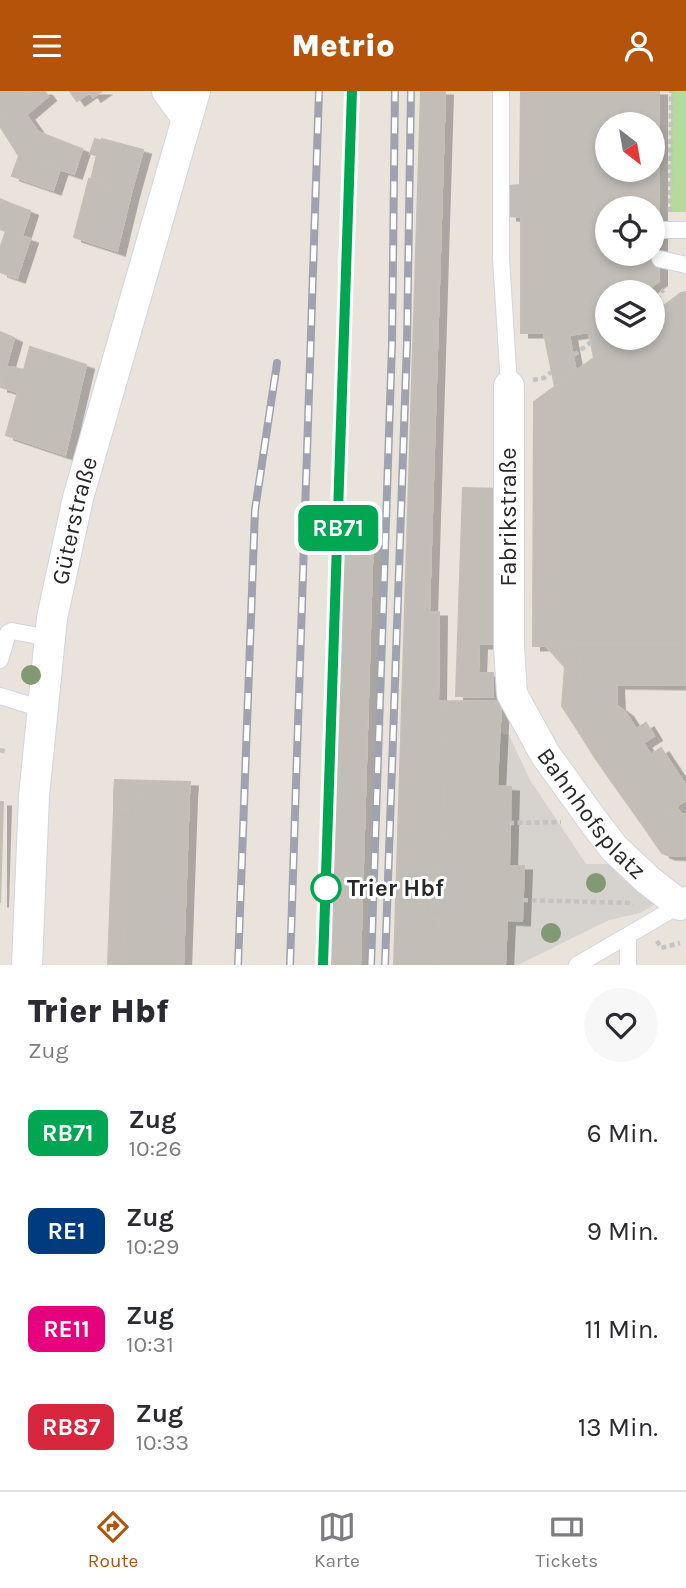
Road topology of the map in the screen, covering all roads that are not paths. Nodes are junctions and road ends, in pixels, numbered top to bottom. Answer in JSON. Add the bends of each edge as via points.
{"nodes":[{"id":1,"x":167,"y":91,"type":"edge"},
{"id":2,"x":501,"y":91,"type":"edge"},
{"id":3,"x":191,"y":104,"type":"edge"},
{"id":4,"x":665,"y":260,"type":"edge"},
{"id":5,"x":686,"y":265,"type":"edge"},
{"id":6,"x":509,"y":386,"type":"joint"},
{"id":7,"x":50,"y":638,"type":"junction"},
{"id":8,"x":509,"y":647,"type":"joint"},
{"id":9,"x":0,"y":660,"type":"edge"},
{"id":10,"x":0,"y":696,"type":"edge"},
{"id":11,"x":41,"y":709,"type":"junction"},
{"id":12,"x":683,"y":903,"type":"edge"},
{"id":13,"x":628,"y":936,"type":"junction"},
{"id":14,"x":27,"y":965,"type":"edge"},
{"id":15,"x":578,"y":965,"type":"edge"},
{"id":16,"x":628,"y":965,"type":"edge"}],
"edges":[{"from":1,"to":3,"type":"street"},
{"from":2,"to":6,"type":"lane","via":[[501,258]]},
{"from":3,"to":7,"type":"street","name":"Güterstraße","via":[[78,498]]},
{"from":4,"to":5,"type":"lane"},
{"from":6,"to":8,"type":"street","name":"Fabrikstraße"},
{"from":7,"to":9,"type":"lane","via":[[12,631]]},
{"from":7,"to":11,"type":"street","name":"Güterstraße"},
{"from":8,"to":12,"type":"street","name":"Bahnhofsplatz","via":[[512,694],[545,754],[614,848],[648,880]]},
{"from":10,"to":11,"type":"lane"},
{"from":11,"to":14,"type":"street","name":"Güterstraße"},
{"from":12,"to":13,"type":"lane","name":"Bahnhofsplatz"},
{"from":13,"to":15,"type":"lane","name":"Bahnhofsplatz"},
{"from":13,"to":16,"type":"lane"}]}
